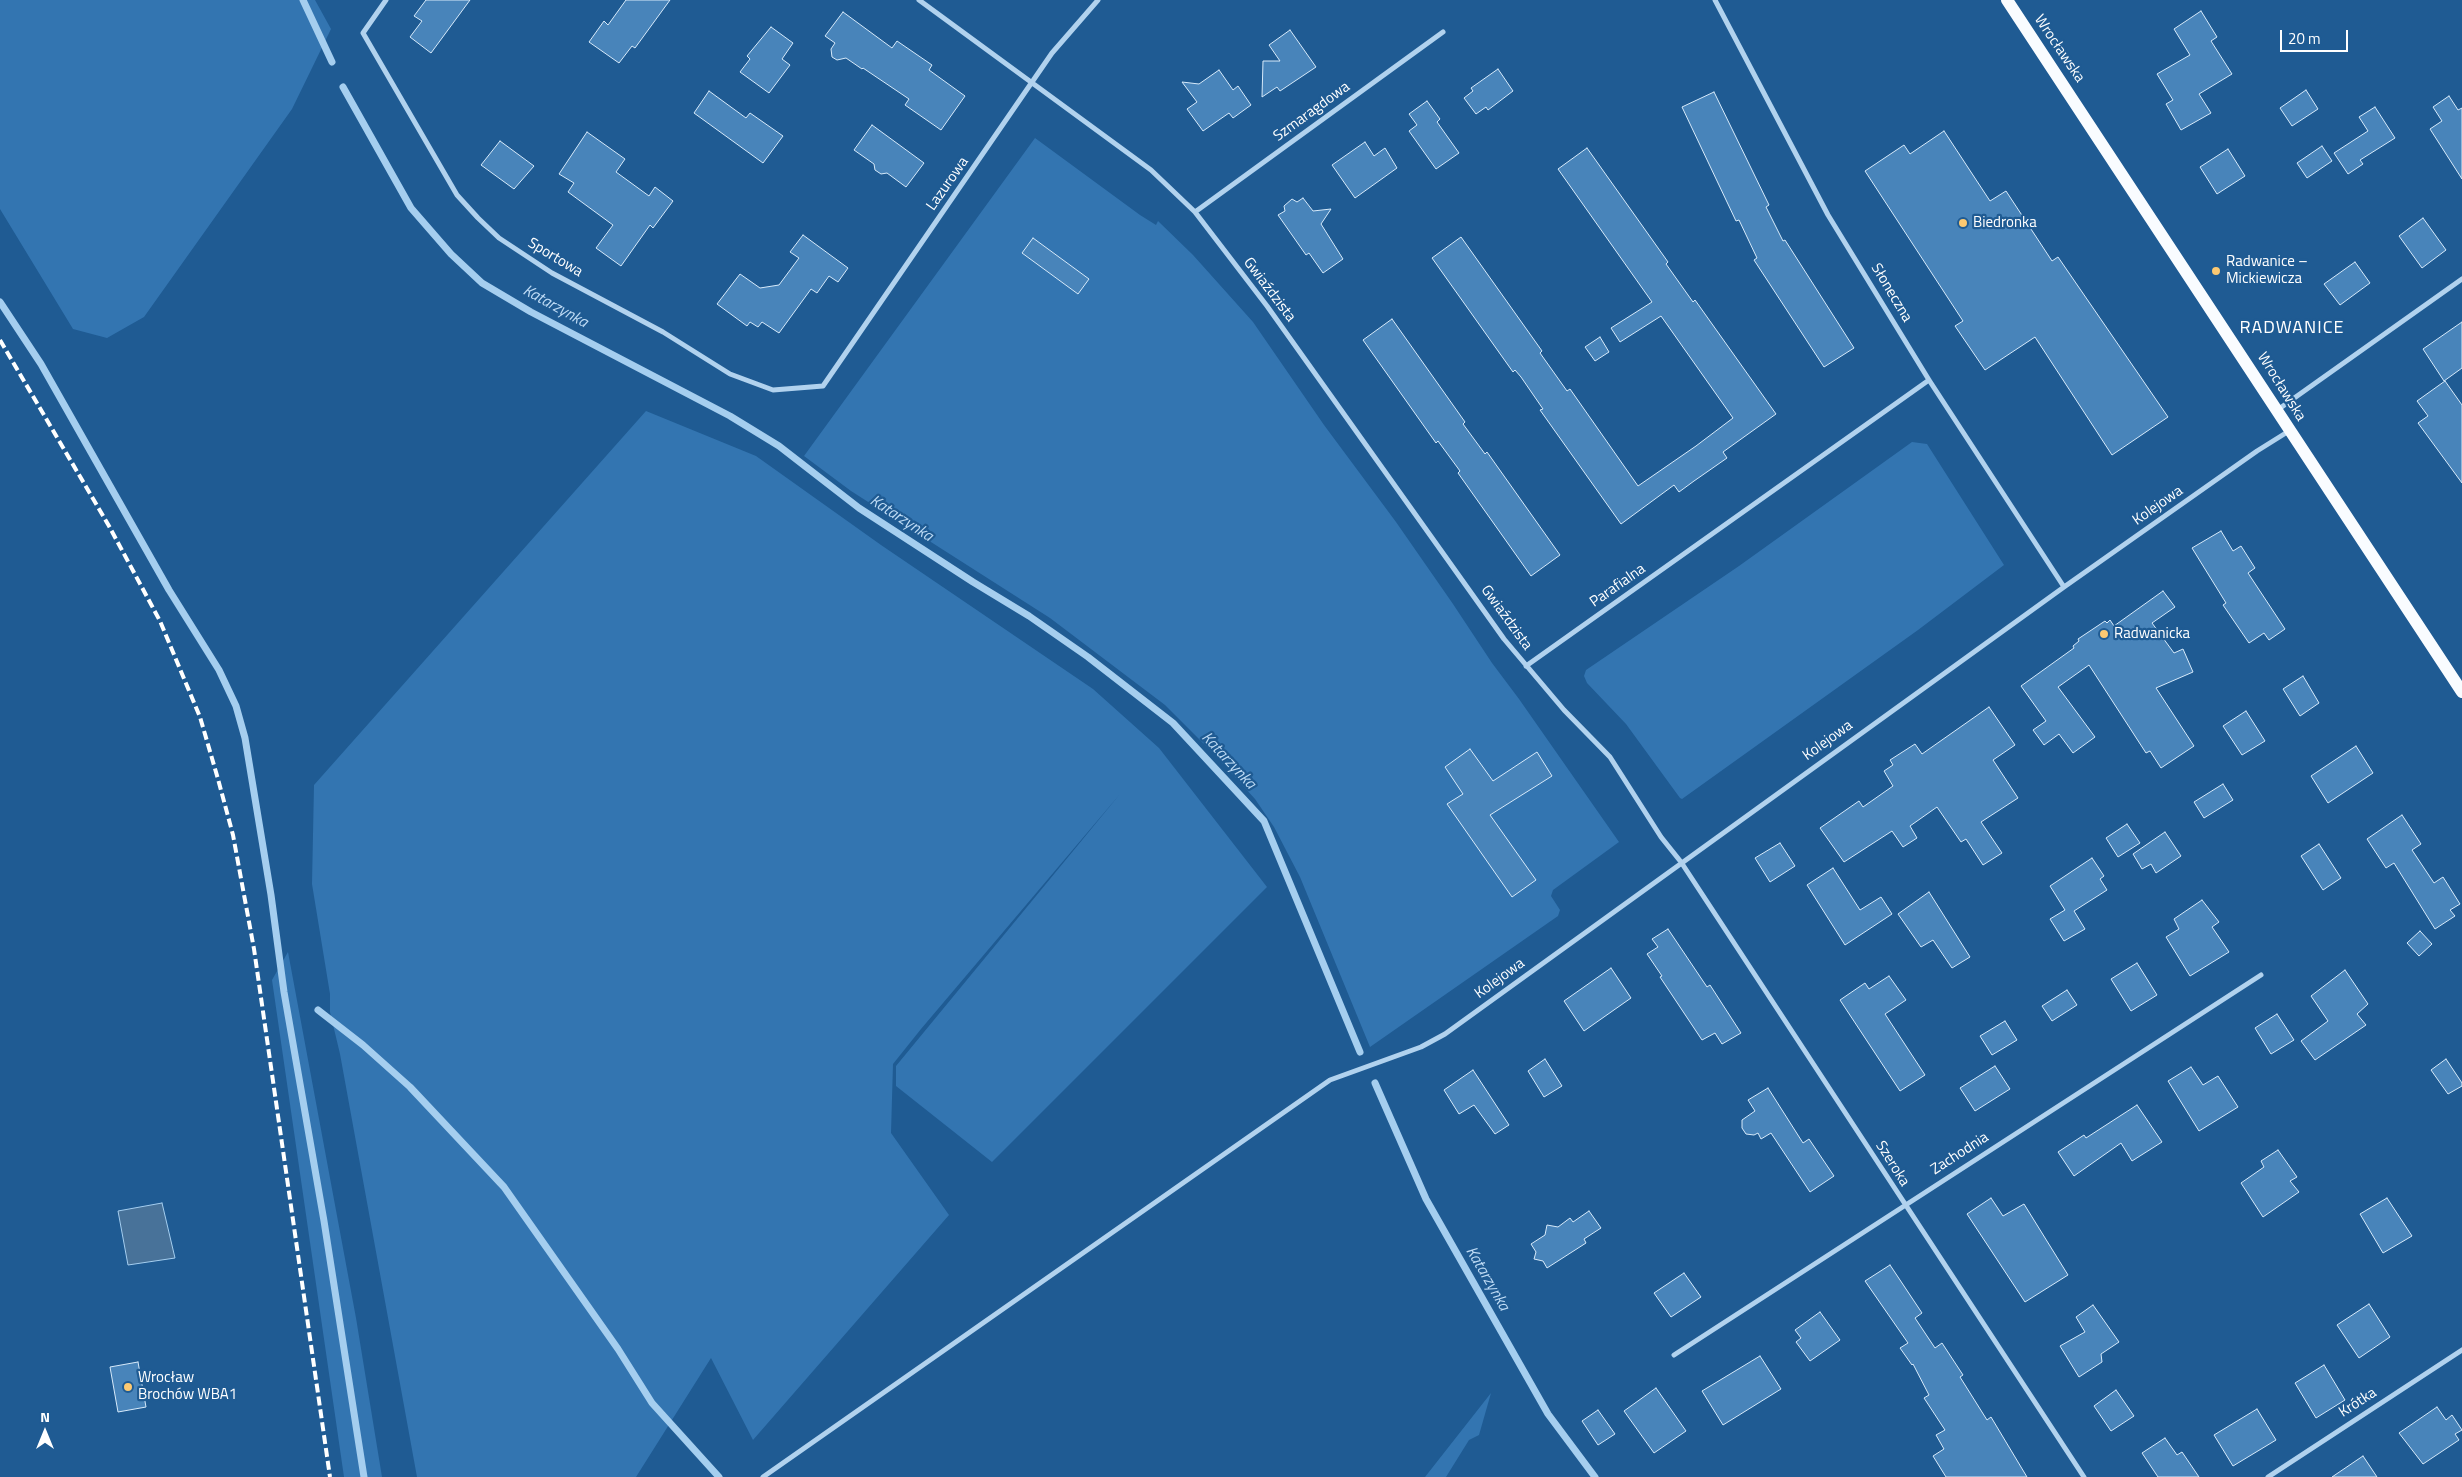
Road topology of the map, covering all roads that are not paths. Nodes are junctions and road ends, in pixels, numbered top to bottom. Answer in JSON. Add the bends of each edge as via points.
{"nodes":[{"id":1,"x":386,"y":0,"type":"edge"},
{"id":2,"x":919,"y":0,"type":"edge"},
{"id":3,"x":1098,"y":0,"type":"edge"},
{"id":4,"x":1715,"y":0,"type":"edge"},
{"id":5,"x":2007,"y":0,"type":"edge"},
{"id":6,"x":1443,"y":32,"type":"dead end"},
{"id":7,"x":1032,"y":83,"type":"junction"},
{"id":8,"x":1195,"y":212,"type":"junction"},
{"id":9,"x":2462,"y":279,"type":"edge"},
{"id":10,"x":1929,"y":380,"type":"junction"},
{"id":11,"x":823,"y":386,"type":"joint"},
{"id":12,"x":2276,"y":411,"type":"junction"},
{"id":13,"x":2290,"y":431,"type":"junction"},
{"id":14,"x":2064,"y":587,"type":"junction"},
{"id":15,"x":1526,"y":666,"type":"junction"},
{"id":16,"x":2462,"y":692,"type":"edge"},
{"id":17,"x":1681,"y":862,"type":"junction"},
{"id":18,"x":2260,"y":975,"type":"dead end"},
{"id":19,"x":1904,"y":1205,"type":"junction"},
{"id":20,"x":2462,"y":1350,"type":"edge"},
{"id":21,"x":1674,"y":1355,"type":"dead end"},
{"id":22,"x":763,"y":1477,"type":"edge"},
{"id":23,"x":2084,"y":1477,"type":"edge"},
{"id":24,"x":2268,"y":1477,"type":"edge"}],
"edges":[{"from":1,"to":11,"type":"street","name":"Sportowa","via":[[363,32],[457,195],[499,238],[552,273],[663,332],[730,374],[773,390]]},
{"from":2,"to":7,"type":"street","name":"Gwiaździsta"},
{"from":3,"to":7,"type":"street","name":"Lazurowa","via":[[1052,53]]},
{"from":4,"to":10,"type":"street","name":"Słoneczna","via":[[1828,215]]},
{"from":5,"to":12,"type":"main road","name":"Wrocławska"},
{"from":6,"to":8,"type":"street","name":"Szmaragdowa"},
{"from":7,"to":8,"type":"street","name":"Gwiaździsta","via":[[1151,170]]},
{"from":7,"to":11,"type":"street","name":"Lazurowa"},
{"from":8,"to":15,"type":"street","name":"Gwiaździsta"},
{"from":9,"to":12,"type":"street"},
{"from":10,"to":14,"type":"street","name":"Słoneczna"},
{"from":10,"to":15,"type":"street","name":"Parafialna"},
{"from":12,"to":13,"type":"main road","name":"Wrocławska"},
{"from":13,"to":14,"type":"street","name":"Kolejowa"},
{"from":13,"to":16,"type":"main road","name":"Wrocławska"},
{"from":14,"to":17,"type":"street","name":"Kolejowa"},
{"from":15,"to":17,"type":"street","via":[[1610,757],[1661,837]]},
{"from":17,"to":19,"type":"street","name":"Szeroka"},
{"from":17,"to":22,"type":"street","name":"Kolejowa","via":[[1445,1034],[1421,1047],[1330,1080]]},
{"from":18,"to":19,"type":"street","name":"Zachodnia"},
{"from":19,"to":21,"type":"street","name":"Zachodnia"},
{"from":19,"to":23,"type":"street","name":"Szeroka"},
{"from":20,"to":24,"type":"street","name":"Krótka"}]}
